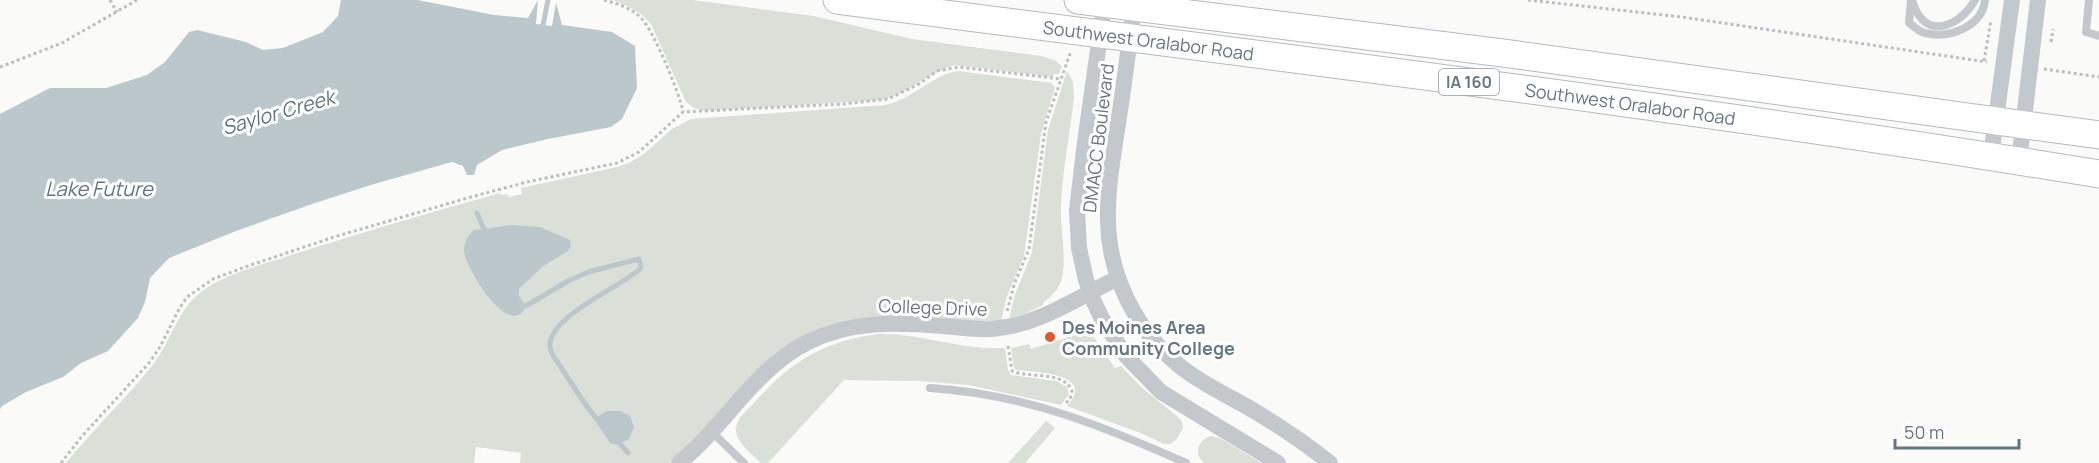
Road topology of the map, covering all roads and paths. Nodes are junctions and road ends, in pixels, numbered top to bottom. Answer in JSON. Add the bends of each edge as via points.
{"nodes":[{"id":1,"x":110,"y":0,"type":"edge"},
{"id":2,"x":137,"y":0,"type":"edge"},
{"id":3,"x":604,"y":0,"type":"edge"},
{"id":4,"x":837,"y":0,"type":"edge"},
{"id":5,"x":1078,"y":0,"type":"edge"},
{"id":6,"x":1528,"y":0,"type":"edge"},
{"id":7,"x":1912,"y":0,"type":"edge"},
{"id":8,"x":1975,"y":0,"type":"edge"},
{"id":9,"x":1985,"y":0,"type":"edge"},
{"id":10,"x":2012,"y":0,"type":"edge"},
{"id":11,"x":2038,"y":0,"type":"edge"},
{"id":12,"x":2089,"y":0,"type":"edge"},
{"id":13,"x":1105,"y":2,"type":"edge"},
{"id":14,"x":1135,"y":3,"type":"edge"},
{"id":15,"x":117,"y":12,"type":"junction"},
{"id":16,"x":1991,"y":18,"type":"dead end"},
{"id":17,"x":1099,"y":35,"type":"junction"},
{"id":18,"x":2099,"y":36,"type":"edge"},
{"id":19,"x":1131,"y":39,"type":"junction"},
{"id":20,"x":1944,"y":55,"type":"dead end"},
{"id":21,"x":1984,"y":61,"type":"dead end"},
{"id":22,"x":0,"y":67,"type":"edge"},
{"id":23,"x":1066,"y":68,"type":"dead end"},
{"id":24,"x":2082,"y":74,"type":"dead end"},
{"id":25,"x":2099,"y":77,"type":"edge"},
{"id":26,"x":1061,"y":79,"type":"junction"},
{"id":27,"x":683,"y":112,"type":"junction"},
{"id":28,"x":1995,"y":120,"type":"junction"},
{"id":29,"x":2024,"y":124,"type":"junction"},
{"id":30,"x":2099,"y":135,"type":"edge"},
{"id":31,"x":1991,"y":156,"type":"junction"},
{"id":32,"x":2019,"y":161,"type":"junction"},
{"id":33,"x":2099,"y":174,"type":"edge"},
{"id":34,"x":1118,"y":278,"type":"junction"},
{"id":35,"x":1090,"y":291,"type":"junction"},
{"id":36,"x":1005,"y":319,"type":"dead end"},
{"id":37,"x":1008,"y":346,"type":"dead end"},
{"id":38,"x":930,"y":388,"type":"dead end"},
{"id":39,"x":1064,"y":406,"type":"dead end"},
{"id":40,"x":711,"y":431,"type":"junction"},
{"id":41,"x":61,"y":463,"type":"edge"},
{"id":42,"x":679,"y":463,"type":"edge"},
{"id":43,"x":744,"y":463,"type":"edge"},
{"id":44,"x":1186,"y":463,"type":"edge"},
{"id":45,"x":1278,"y":463,"type":"edge"},
{"id":46,"x":1330,"y":463,"type":"edge"}],
"edges":[{"from":1,"to":15,"type":"path"},
{"from":2,"to":15,"type":"path"},
{"from":3,"to":27,"type":"path","via":[[628,9],[646,25]]},
{"from":4,"to":17,"type":"main road","name":"Southwest Oralabor Road","number":"IA 160"},
{"from":5,"to":13,"type":"main road","name":"Southwest Oralabor Road","number":"IA 160"},
{"from":6,"to":20,"type":"path","via":[[1683,17]]},
{"from":7,"to":8,"type":"lane","via":[[1916,14],[1927,24],[1943,26],[1958,21]]},
{"from":7,"to":9,"type":"lane","via":[[1909,23],[1923,33],[1944,36],[1978,19]]},
{"from":10,"to":28,"type":"street"},
{"from":11,"to":29,"type":"street"},
{"from":12,"to":18,"type":"lane","via":[[2086,32]]},
{"from":13,"to":14,"type":"main road","name":"Southwest Oralabor Road","number":"IA 160"},
{"from":13,"to":17,"type":"street","name":"DMACC Boulevard"},
{"from":14,"to":19,"type":"street","name":"DMACC Boulevard"},
{"from":14,"to":28,"type":"main road","name":"Southwest Oralabor Road","number":"IA 160"},
{"from":15,"to":22,"type":"path","via":[[62,43]]},
{"from":16,"to":21,"type":"path"},
{"from":17,"to":19,"type":"main road","name":"Southwest Oralabor Road","number":"IA 160"},
{"from":17,"to":35,"type":"street","name":"DMACC Boulevard","via":[[1077,210],[1079,248]]},
{"from":19,"to":31,"type":"main road","name":"Southwest Oralabor Road","number":"IA 160","via":[[1637,104]]},
{"from":19,"to":34,"type":"street","name":"DMACC Boulevard","via":[[1108,198],[1109,239]]},
{"from":23,"to":26,"type":"path"},
{"from":24,"to":25,"type":"path"},
{"from":26,"to":27,"type":"path","via":[[959,67],[937,71],[888,99]]},
{"from":26,"to":36,"type":"path","via":[[1046,122],[1029,249]]},
{"from":27,"to":41,"type":"path","via":[[639,152],[617,162],[404,216],[287,252],[207,283],[184,301],[149,363]]},
{"from":28,"to":29,"type":"main road","name":"Southwest Oralabor Road","number":"IA 160"},
{"from":28,"to":31,"type":"street"},
{"from":29,"to":30,"type":"main road","name":"Southwest Oralabor Road","number":"IA 160"},
{"from":29,"to":32,"type":"street"},
{"from":31,"to":32,"type":"main road","name":"Southwest Oralabor Road","number":"IA 160"},
{"from":32,"to":33,"type":"main road","name":"Southwest Oralabor Road","number":"IA 160"},
{"from":34,"to":35,"type":"street","name":"College Drive"},
{"from":34,"to":46,"type":"street","name":"DMACC Boulevard","via":[[1135,315],[1161,350],[1198,380],[1251,409]]},
{"from":35,"to":40,"type":"street","name":"College Drive","via":[[1021,325],[993,329],[881,323],[830,333],[795,349],[773,365]]},
{"from":35,"to":45,"type":"street","name":"DMACC Boulevard","via":[[1126,356],[1161,392]]},
{"from":37,"to":39,"type":"path","via":[[1012,371],[1058,378],[1068,384],[1072,395]]},
{"from":38,"to":44,"type":"lane","via":[[983,393],[1059,412]]},
{"from":40,"to":42,"type":"street","name":"College Drive"},
{"from":40,"to":43,"type":"lane"}]}
